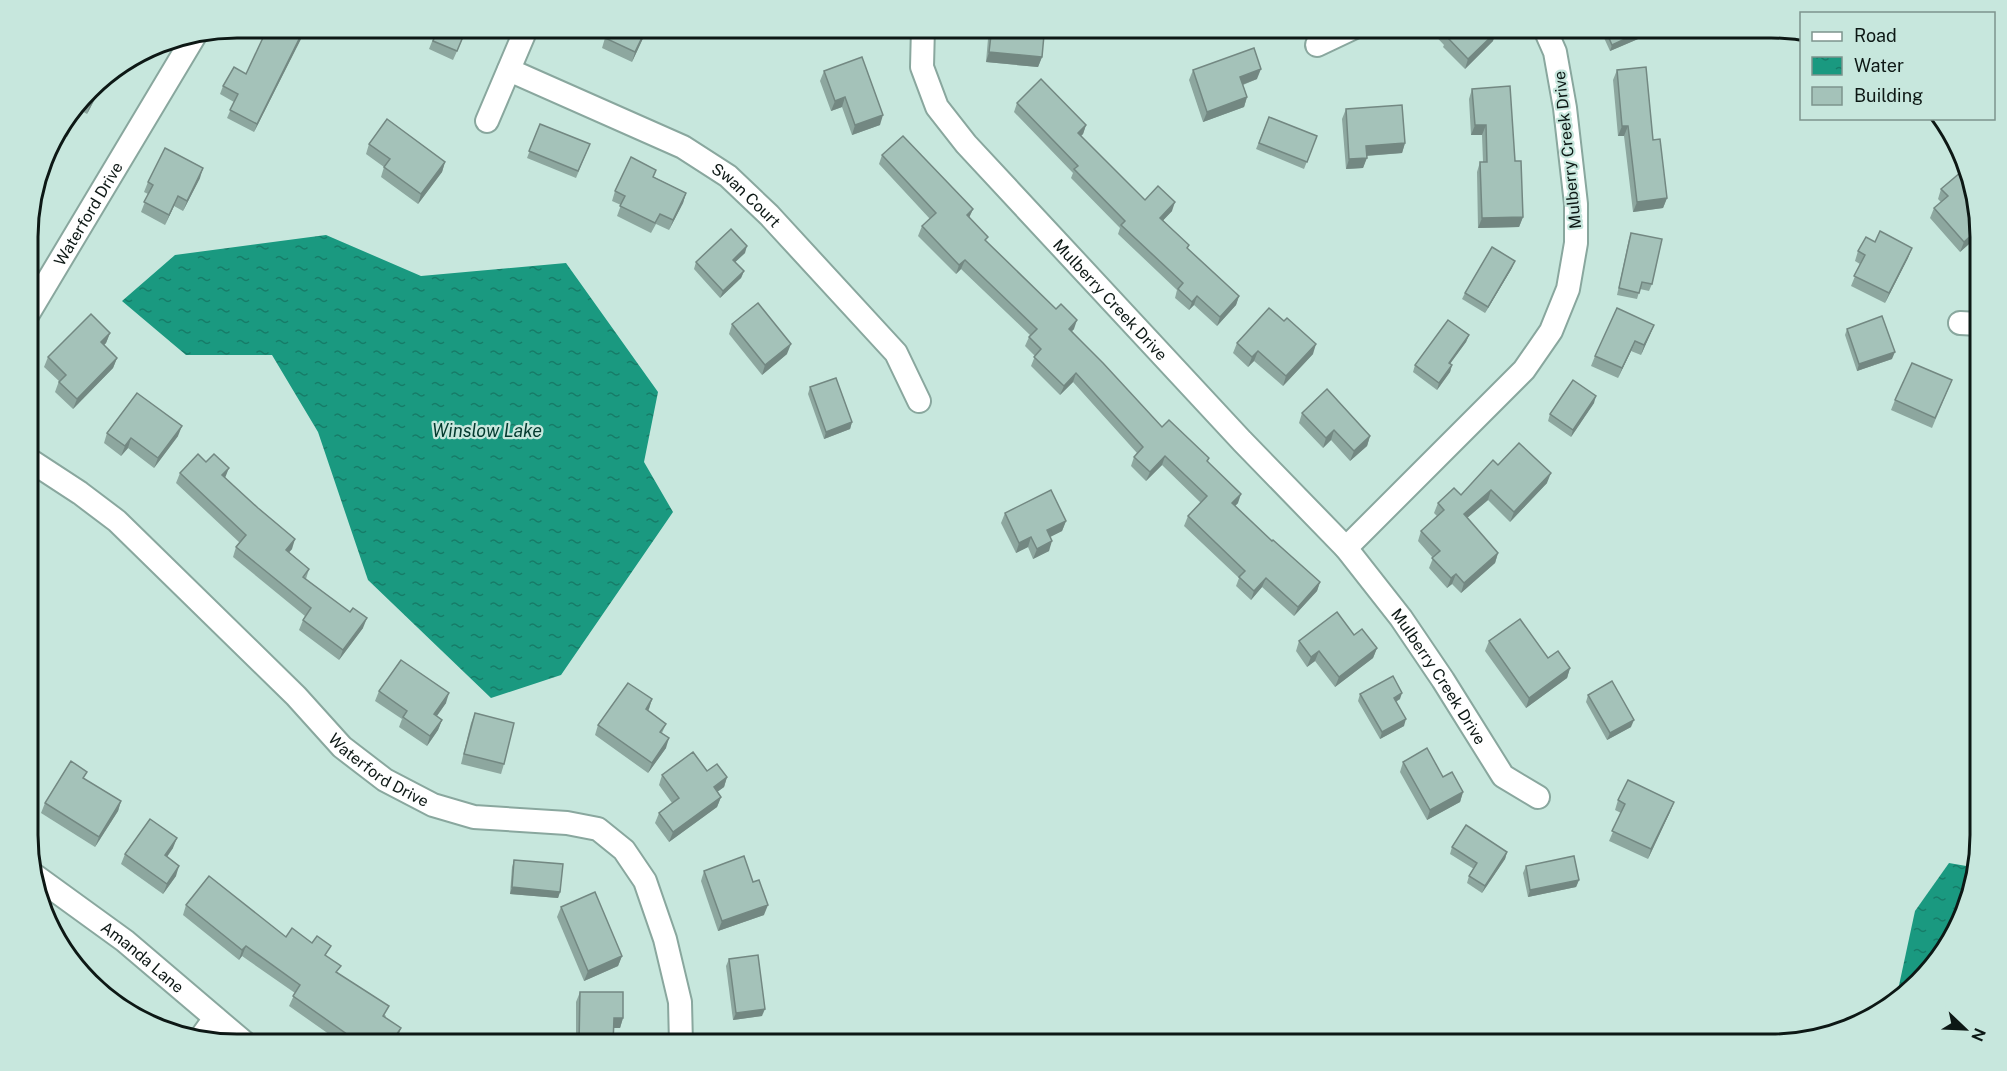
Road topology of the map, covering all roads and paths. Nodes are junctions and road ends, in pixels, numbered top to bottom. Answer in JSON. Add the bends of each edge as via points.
{"nodes":[{"id":1,"x":522,"y":38,"type":"edge"},
{"id":2,"x":923,"y":38,"type":"edge"},
{"id":3,"x":1331,"y":38,"type":"edge"},
{"id":4,"x":1549,"y":38,"type":"edge"},
{"id":5,"x":190,"y":43,"type":"edge"},
{"id":6,"x":1317,"y":45,"type":"dead end"},
{"id":7,"x":509,"y":70,"type":"junction"},
{"id":8,"x":487,"y":121,"type":"dead end"},
{"id":9,"x":38,"y":297,"type":"edge"},
{"id":10,"x":919,"y":401,"type":"dead end"},
{"id":11,"x":38,"y":466,"type":"edge"},
{"id":12,"x":1346,"y":548,"type":"junction"},
{"id":13,"x":1538,"y":797,"type":"dead end"},
{"id":14,"x":43,"y":883,"type":"edge"},
{"id":15,"x":208,"y":1027,"type":"edge"},
{"id":16,"x":681,"y":1034,"type":"edge"}],
"edges":[{"from":1,"to":7,"type":"street"},
{"from":2,"to":12,"type":"street","name":"Mulberry Creek Drive","via":[[922,67],[937,107],[966,144]]},
{"from":3,"to":6,"type":"street"},
{"from":4,"to":12,"type":"street","name":"Mulberry Creek Drive","via":[[1565,108],[1576,204],[1576,243],[1568,289],[1551,331],[1524,370]]},
{"from":5,"to":9,"type":"street","name":"Waterford Drive"},
{"from":7,"to":8,"type":"street"},
{"from":7,"to":10,"type":"street","name":"Swan Court","via":[[683,147],[728,176],[896,353]]},
{"from":11,"to":16,"type":"street","name":"Waterford Drive","via":[[117,521],[296,696],[342,747],[385,780],[433,805],[474,817],[598,829],[624,850],[645,881],[665,939],[681,1002]]},
{"from":12,"to":13,"type":"street","name":"Mulberry Creek Drive","via":[[1407,627],[1503,776]]},
{"from":14,"to":15,"type":"street","name":"Amanda Lane","via":[[125,941]]}]}
